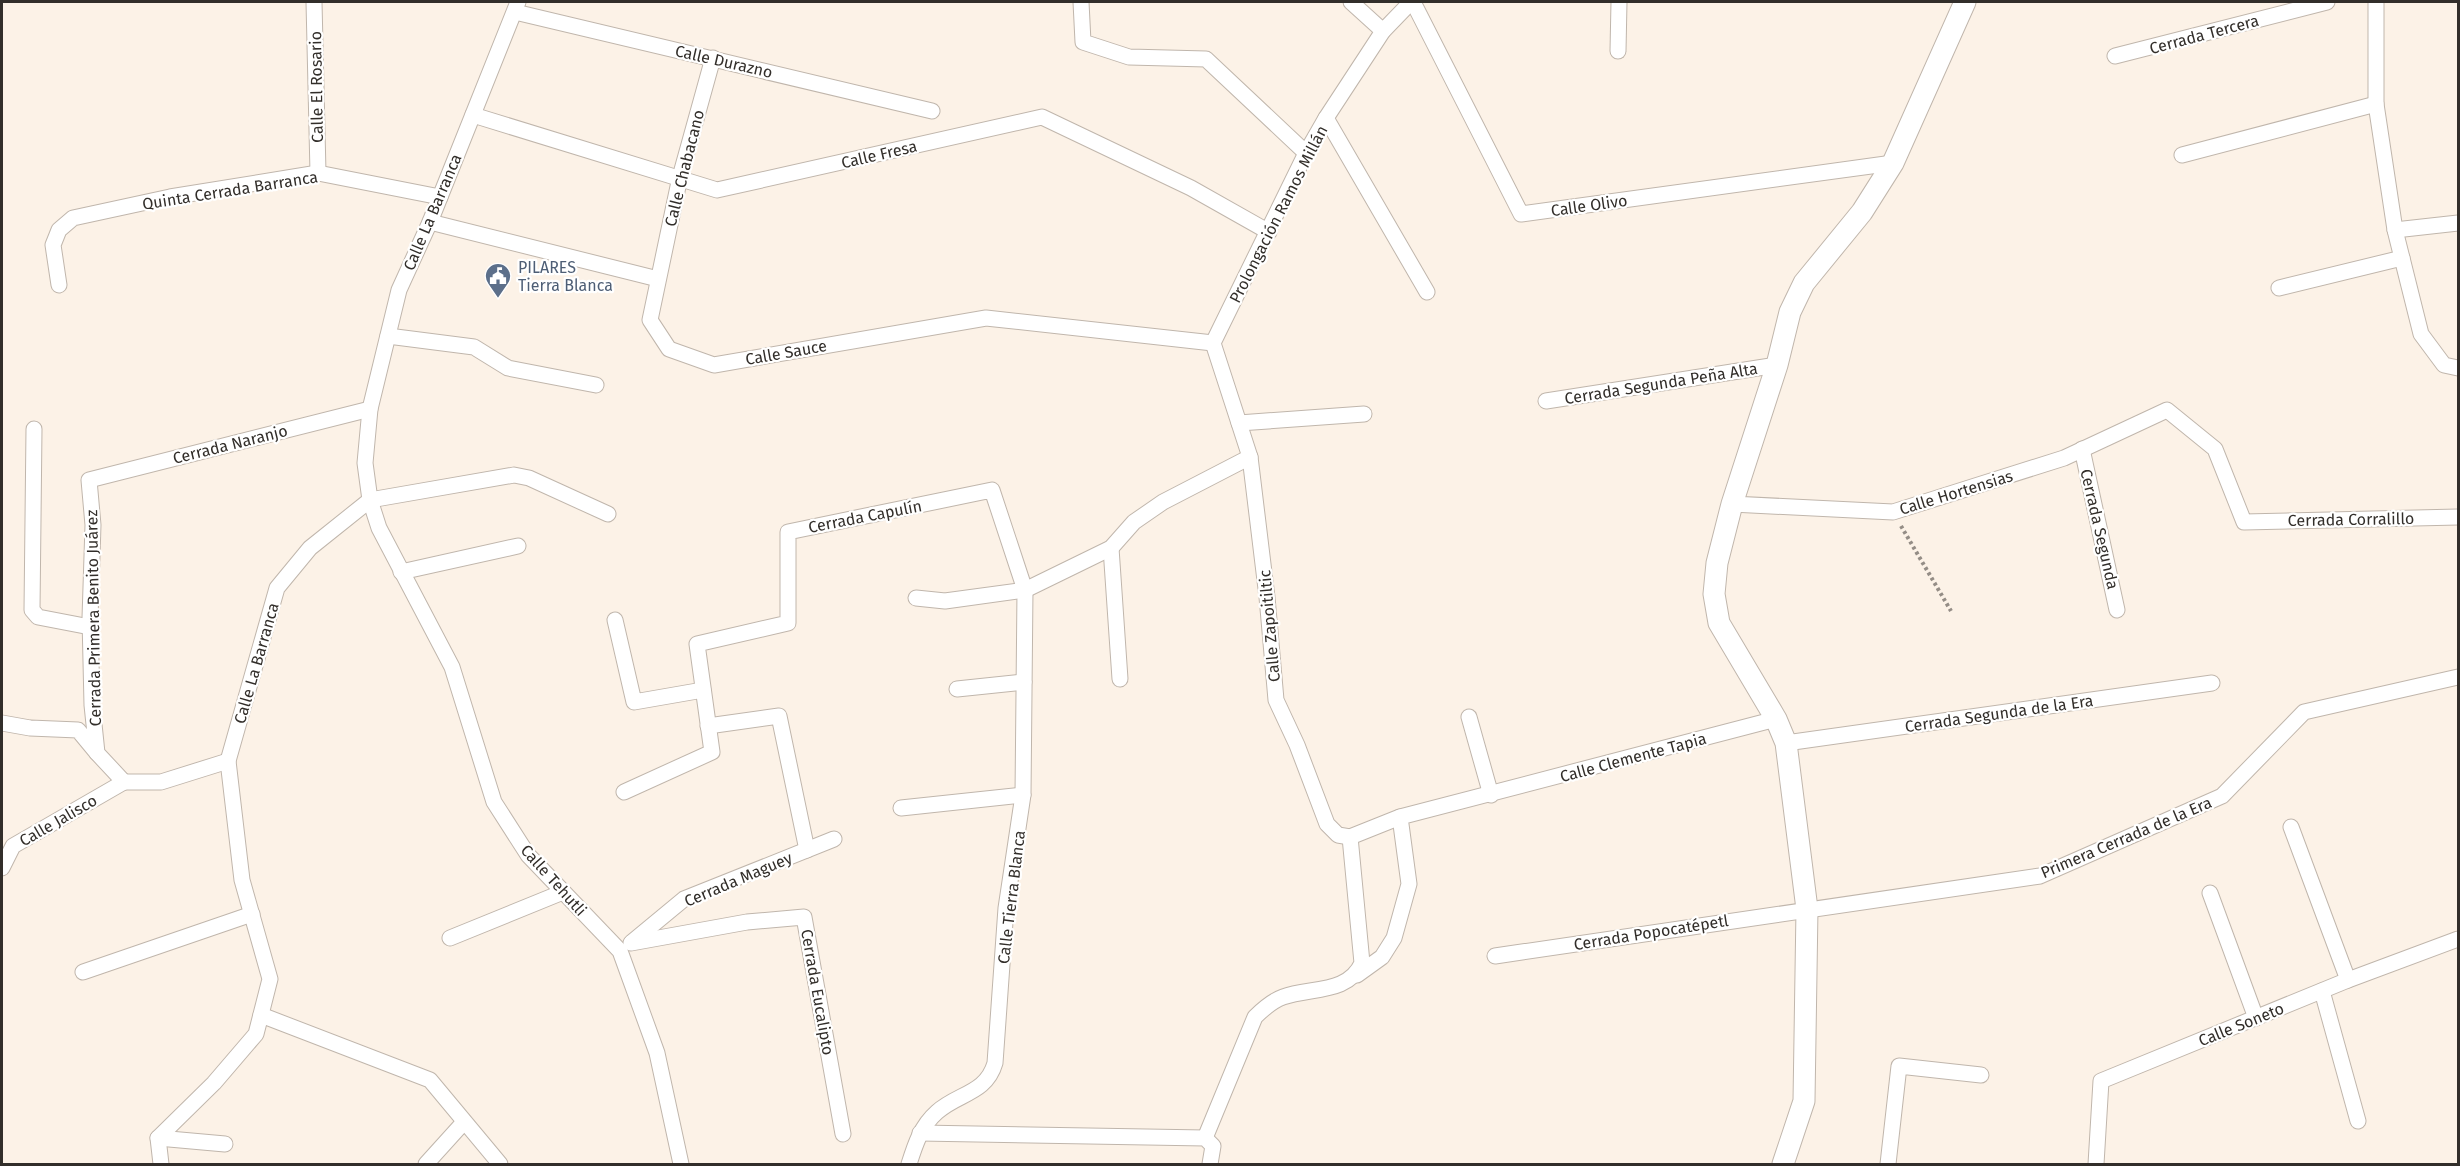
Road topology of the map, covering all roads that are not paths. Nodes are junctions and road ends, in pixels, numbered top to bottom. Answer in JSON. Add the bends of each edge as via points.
{"nodes":[{"id":1,"x":314,"y":2,"type":"edge"},
{"id":2,"x":1082,"y":2,"type":"edge"},
{"id":3,"x":1351,"y":2,"type":"edge"},
{"id":4,"x":1412,"y":2,"type":"edge"},
{"id":5,"x":1619,"y":2,"type":"edge"},
{"id":6,"x":1965,"y":2,"type":"edge"},
{"id":7,"x":2327,"y":2,"type":"edge"},
{"id":8,"x":2376,"y":2,"type":"edge"},
{"id":9,"x":516,"y":7,"type":"edge"},
{"id":10,"x":1383,"y":31,"type":"junction"},
{"id":11,"x":1618,"y":51,"type":"dead end"},
{"id":12,"x":2115,"y":57,"type":"dead end"},
{"id":13,"x":713,"y":58,"type":"junction"},
{"id":14,"x":2376,"y":104,"type":"junction"},
{"id":15,"x":932,"y":111,"type":"dead end"},
{"id":16,"x":473,"y":115,"type":"junction"},
{"id":17,"x":1326,"y":118,"type":"junction"},
{"id":18,"x":1306,"y":153,"type":"junction"},
{"id":19,"x":2182,"y":155,"type":"dead end"},
{"id":20,"x":1893,"y":163,"type":"junction"},
{"id":21,"x":318,"y":173,"type":"junction"},
{"id":22,"x":680,"y":177,"type":"junction"},
{"id":23,"x":440,"y":197,"type":"junction"},
{"id":24,"x":430,"y":222,"type":"junction"},
{"id":25,"x":2458,"y":223,"type":"edge"},
{"id":26,"x":2395,"y":230,"type":"junction"},
{"id":27,"x":1269,"y":232,"type":"junction"},
{"id":28,"x":2402,"y":258,"type":"junction"},
{"id":29,"x":658,"y":279,"type":"junction"},
{"id":30,"x":59,"y":285,"type":"dead end"},
{"id":31,"x":2279,"y":288,"type":"dead end"},
{"id":32,"x":1427,"y":292,"type":"dead end"},
{"id":33,"x":388,"y":336,"type":"junction"},
{"id":34,"x":1213,"y":343,"type":"junction"},
{"id":35,"x":1777,"y":365,"type":"junction"},
{"id":36,"x":2458,"y":368,"type":"edge"},
{"id":37,"x":596,"y":385,"type":"dead end"},
{"id":38,"x":1546,"y":401,"type":"dead end"},
{"id":39,"x":370,"y":409,"type":"junction"},
{"id":40,"x":1364,"y":414,"type":"dead end"},
{"id":41,"x":1239,"y":423,"type":"junction"},
{"id":42,"x":34,"y":429,"type":"dead end"},
{"id":43,"x":2082,"y":449,"type":"junction"},
{"id":44,"x":1250,"y":458,"type":"junction"},
{"id":45,"x":90,"y":480,"type":"joint"},
{"id":46,"x":992,"y":490,"type":"joint"},
{"id":47,"x":370,"y":500,"type":"junction"},
{"id":48,"x":1732,"y":504,"type":"junction"},
{"id":49,"x":608,"y":514,"type":"dead end"},
{"id":50,"x":2458,"y":517,"type":"edge"},
{"id":51,"x":2244,"y":522,"type":"joint"},
{"id":52,"x":518,"y":546,"type":"dead end"},
{"id":53,"x":1111,"y":548,"type":"junction"},
{"id":54,"x":401,"y":572,"type":"junction"},
{"id":55,"x":1025,"y":590,"type":"junction"},
{"id":56,"x":916,"y":597,"type":"dead end"},
{"id":57,"x":2117,"y":610,"type":"dead end"},
{"id":58,"x":615,"y":620,"type":"dead end"},
{"id":59,"x":90,"y":627,"type":"junction"},
{"id":60,"x":2458,"y":677,"type":"edge"},
{"id":61,"x":1120,"y":679,"type":"dead end"},
{"id":62,"x":1024,"y":682,"type":"junction"},
{"id":63,"x":2212,"y":683,"type":"dead end"},
{"id":64,"x":957,"y":689,"type":"dead end"},
{"id":65,"x":703,"y":690,"type":"junction"},
{"id":66,"x":1469,"y":717,"type":"dead end"},
{"id":67,"x":1776,"y":719,"type":"junction"},
{"id":68,"x":2,"y":723,"type":"edge"},
{"id":69,"x":708,"y":726,"type":"junction"},
{"id":70,"x":1786,"y":743,"type":"junction"},
{"id":71,"x":97,"y":753,"type":"junction"},
{"id":72,"x":228,"y":761,"type":"junction"},
{"id":73,"x":124,"y":782,"type":"junction"},
{"id":74,"x":624,"y":792,"type":"dead end"},
{"id":75,"x":1023,"y":795,"type":"junction"},
{"id":76,"x":1491,"y":795,"type":"junction"},
{"id":77,"x":901,"y":808,"type":"dead end"},
{"id":78,"x":1400,"y":817,"type":"junction"},
{"id":79,"x":2291,"y":827,"type":"dead end"},
{"id":80,"x":1350,"y":837,"type":"junction"},
{"id":81,"x":834,"y":839,"type":"dead end"},
{"id":82,"x":807,"y":850,"type":"junction"},
{"id":83,"x":2,"y":868,"type":"edge"},
{"id":84,"x":563,"y":892,"type":"junction"},
{"id":85,"x":2210,"y":892,"type":"dead end"},
{"id":86,"x":1807,"y":909,"type":"junction"},
{"id":87,"x":252,"y":914,"type":"junction"},
{"id":88,"x":450,"y":938,"type":"dead end"},
{"id":89,"x":2458,"y":939,"type":"edge"},
{"id":90,"x":625,"y":947,"type":"junction"},
{"id":91,"x":1495,"y":956,"type":"dead end"},
{"id":92,"x":83,"y":972,"type":"dead end"},
{"id":93,"x":1357,"y":975,"type":"junction"},
{"id":94,"x":2348,"y":980,"type":"junction"},
{"id":95,"x":2322,"y":991,"type":"junction"},
{"id":96,"x":261,"y":1015,"type":"junction"},
{"id":97,"x":2256,"y":1018,"type":"junction"},
{"id":98,"x":1982,"y":1075,"type":"dead end"},
{"id":99,"x":2358,"y":1121,"type":"dead end"},
{"id":100,"x":464,"y":1122,"type":"junction"},
{"id":101,"x":920,"y":1133,"type":"junction"},
{"id":102,"x":843,"y":1134,"type":"dead end"},
{"id":103,"x":158,"y":1138,"type":"junction"},
{"id":104,"x":1204,"y":1138,"type":"junction"},
{"id":105,"x":225,"y":1144,"type":"dead end"},
{"id":106,"x":161,"y":1164,"type":"edge"},
{"id":107,"x":426,"y":1164,"type":"edge"},
{"id":108,"x":500,"y":1164,"type":"edge"},
{"id":109,"x":681,"y":1164,"type":"edge"},
{"id":110,"x":909,"y":1164,"type":"edge"},
{"id":111,"x":1210,"y":1164,"type":"edge"},
{"id":112,"x":1783,"y":1164,"type":"edge"},
{"id":113,"x":1888,"y":1164,"type":"edge"},
{"id":114,"x":2096,"y":1164,"type":"edge"}],
"edges":[{"from":1,"to":21,"type":"street","name":"Calle El Rosario"},
{"from":2,"to":18,"type":"street","via":[[1083,42],[1129,57],[1206,59]]},
{"from":3,"to":10,"type":"street"},
{"from":4,"to":10,"type":"street","name":"Prolongación Ramos Millán"},
{"from":4,"to":20,"type":"street","name":"Calle Olivo","via":[[1521,214]]},
{"from":5,"to":11,"type":"street"},
{"from":6,"to":20,"type":"street"},
{"from":7,"to":12,"type":"street","name":"Cerrada Tercera"},
{"from":8,"to":14,"type":"street"},
{"from":9,"to":13,"type":"street","name":"Calle Durazno"},
{"from":9,"to":16,"type":"street","name":"Calle La Barranca"},
{"from":10,"to":17,"type":"street","name":"Prolongación Ramos Millán"},
{"from":13,"to":15,"type":"street","name":"Calle Durazno"},
{"from":13,"to":22,"type":"street","name":"Calle Chabacano"},
{"from":14,"to":19,"type":"street"},
{"from":14,"to":26,"type":"street"},
{"from":16,"to":22,"type":"street","name":"Calle Fresa"},
{"from":16,"to":23,"type":"street","name":"Calle La Barranca"},
{"from":17,"to":18,"type":"street","name":"Prolongación Ramos Millán"},
{"from":17,"to":32,"type":"street"},
{"from":18,"to":27,"type":"street","name":"Prolongación Ramos Millán"},
{"from":20,"to":35,"type":"street","via":[[1862,212],[1804,283],[1790,312]]},
{"from":21,"to":23,"type":"street","name":"Quinta Cerrada Barranca"},
{"from":21,"to":30,"type":"street","name":"Quinta Cerrada Barranca","via":[[170,197],[73,218],[59,230],[53,245]]},
{"from":22,"to":27,"type":"street","name":"Calle Fresa","via":[[717,190],[1042,117],[1191,188]]},
{"from":22,"to":29,"type":"street","name":"Calle Chabacano"},
{"from":23,"to":24,"type":"street","name":"Calle La Barranca"},
{"from":24,"to":29,"type":"street"},
{"from":24,"to":33,"type":"street","name":"Calle La Barranca","via":[[399,290]]},
{"from":25,"to":26,"type":"street"},
{"from":26,"to":28,"type":"street"},
{"from":27,"to":34,"type":"street","name":"Prolongación Ramos Millán"},
{"from":28,"to":31,"type":"street"},
{"from":28,"to":36,"type":"street","via":[[2421,334],[2444,365]]},
{"from":29,"to":34,"type":"street","name":"Calle Sauce","via":[[650,320],[663,340],[669,349],[714,365],[986,318]]},
{"from":33,"to":37,"type":"street","via":[[474,347],[508,368]]},
{"from":33,"to":39,"type":"street","name":"Calle La Barranca"},
{"from":34,"to":41,"type":"street","name":"Calle Zapoitiltic"},
{"from":35,"to":38,"type":"street","name":"Cerrada Segunda Peña Alta"},
{"from":35,"to":48,"type":"street"},
{"from":39,"to":45,"type":"street","name":"Cerrada Naranjo"},
{"from":39,"to":47,"type":"street","name":"Calle La Barranca","via":[[365,463]]},
{"from":40,"to":41,"type":"street"},
{"from":41,"to":44,"type":"street","name":"Calle Zapoitiltic"},
{"from":42,"to":59,"type":"street","via":[[32,610],[38,617]]},
{"from":43,"to":48,"type":"street","name":"Calle Hortensias","via":[[1893,512]]},
{"from":43,"to":51,"type":"street","name":"Calle Hortensias","via":[[2167,410],[2215,449]]},
{"from":43,"to":57,"type":"street","name":"Cerrada Segunda"},
{"from":44,"to":53,"type":"street","via":[[1163,502],[1134,522]]},
{"from":44,"to":80,"type":"street","name":"Calle Zapoitiltic","via":[[1276,700],[1327,824],[1338,835]]},
{"from":45,"to":59,"type":"street","name":"Cerrada Primera Benito Juárez"},
{"from":46,"to":55,"type":"street","name":"Calle Tierra Blanca"},
{"from":46,"to":65,"type":"street","name":"Cerrada Capulín","via":[[788,531],[788,623],[697,644]]},
{"from":47,"to":49,"type":"street","via":[[514,475]]},
{"from":47,"to":54,"type":"street","name":"Calle Tehutli"},
{"from":47,"to":72,"type":"street","name":"Calle La Barranca","via":[[310,549],[277,588]]},
{"from":48,"to":67,"type":"street","via":[[1717,563],[1714,594],[1719,623]]},
{"from":50,"to":51,"type":"street","name":"Cerrada Corralillo"},
{"from":52,"to":54,"type":"street"},
{"from":53,"to":55,"type":"street"},
{"from":53,"to":61,"type":"street"},
{"from":54,"to":84,"type":"street","name":"Calle Tehutli","via":[[452,666],[494,802],[528,855]]},
{"from":55,"to":56,"type":"street","via":[[945,601]]},
{"from":55,"to":62,"type":"street","name":"Calle Tierra Blanca"},
{"from":58,"to":65,"type":"street","via":[[634,702]]},
{"from":59,"to":71,"type":"street","name":"Cerrada Primera Benito Juárez"},
{"from":60,"to":86,"type":"street","name":"Primera Cerrada de la Era","via":[[2304,712],[2222,796],[2040,876]]},
{"from":62,"to":64,"type":"street"},
{"from":62,"to":75,"type":"street","name":"Calle Tierra Blanca"},
{"from":63,"to":70,"type":"street","name":"Cerrada Segunda de la Era"},
{"from":65,"to":69,"type":"street","name":"Cerrada Capulín"},
{"from":66,"to":76,"type":"street"},
{"from":67,"to":70,"type":"street"},
{"from":67,"to":76,"type":"street","name":"Calle Clemente Tapia"},
{"from":68,"to":71,"type":"street","via":[[78,730]]},
{"from":69,"to":74,"type":"street","name":"Cerrada Capulín","via":[[712,752]]},
{"from":69,"to":82,"type":"street","via":[[779,716]]},
{"from":70,"to":86,"type":"street"},
{"from":71,"to":73,"type":"street"},
{"from":72,"to":73,"type":"street","via":[[161,782]]},
{"from":72,"to":87,"type":"street","name":"Calle La Barranca","via":[[242,880]]},
{"from":73,"to":83,"type":"street","name":"Calle Jalisco","via":[[13,846]]},
{"from":75,"to":77,"type":"street"},
{"from":75,"to":101,"type":"street","name":"Calle Tierra Blanca","via":[[1006,908],[991,1077],[936,1112]]},
{"from":76,"to":78,"type":"street","name":"Calle Clemente Tapia"},
{"from":78,"to":80,"type":"street"},
{"from":78,"to":93,"type":"street","via":[[1409,884],[1394,938],[1382,957]]},
{"from":79,"to":94,"type":"street"},
{"from":80,"to":93,"type":"street","via":[[1362,963]]},
{"from":81,"to":82,"type":"street","name":"Cerrada Maguey"},
{"from":82,"to":90,"type":"street","name":"Cerrada Maguey","via":[[684,899]]},
{"from":84,"to":88,"type":"street"},
{"from":84,"to":90,"type":"street","name":"Calle Tehutli"},
{"from":85,"to":97,"type":"street"},
{"from":86,"to":91,"type":"street","name":"Cerrada Popocatépetl"},
{"from":86,"to":112,"type":"street","via":[[1804,1101]]},
{"from":87,"to":92,"type":"street"},
{"from":87,"to":96,"type":"street","name":"Calle La Barranca","via":[[270,979]]},
{"from":89,"to":94,"type":"street","name":"Calle Soneto"},
{"from":90,"to":102,"type":"street","name":"Cerrada Eucalipto","via":[[747,922],[804,917]]},
{"from":90,"to":109,"type":"street","name":"Calle Tehutli","via":[[657,1053]]},
{"from":93,"to":104,"type":"street","via":[[1345,984],[1282,997],[1255,1017]]},
{"from":94,"to":95,"type":"street","name":"Calle Soneto"},
{"from":95,"to":97,"type":"street","name":"Calle Soneto"},
{"from":95,"to":99,"type":"street"},
{"from":96,"to":100,"type":"street","via":[[430,1080]]},
{"from":96,"to":103,"type":"street","name":"Calle La Barranca","via":[[256,1034],[214,1083]]},
{"from":97,"to":114,"type":"street","name":"Calle Soneto","via":[[2101,1082]]},
{"from":98,"to":113,"type":"street","via":[[1899,1066]]},
{"from":100,"to":107,"type":"street"},
{"from":100,"to":108,"type":"street"},
{"from":101,"to":104,"type":"street"},
{"from":101,"to":110,"type":"street","name":"Calle Tierra Blanca"},
{"from":103,"to":105,"type":"street"},
{"from":103,"to":106,"type":"street"},
{"from":104,"to":111,"type":"street","via":[[1213,1146]]}]}
